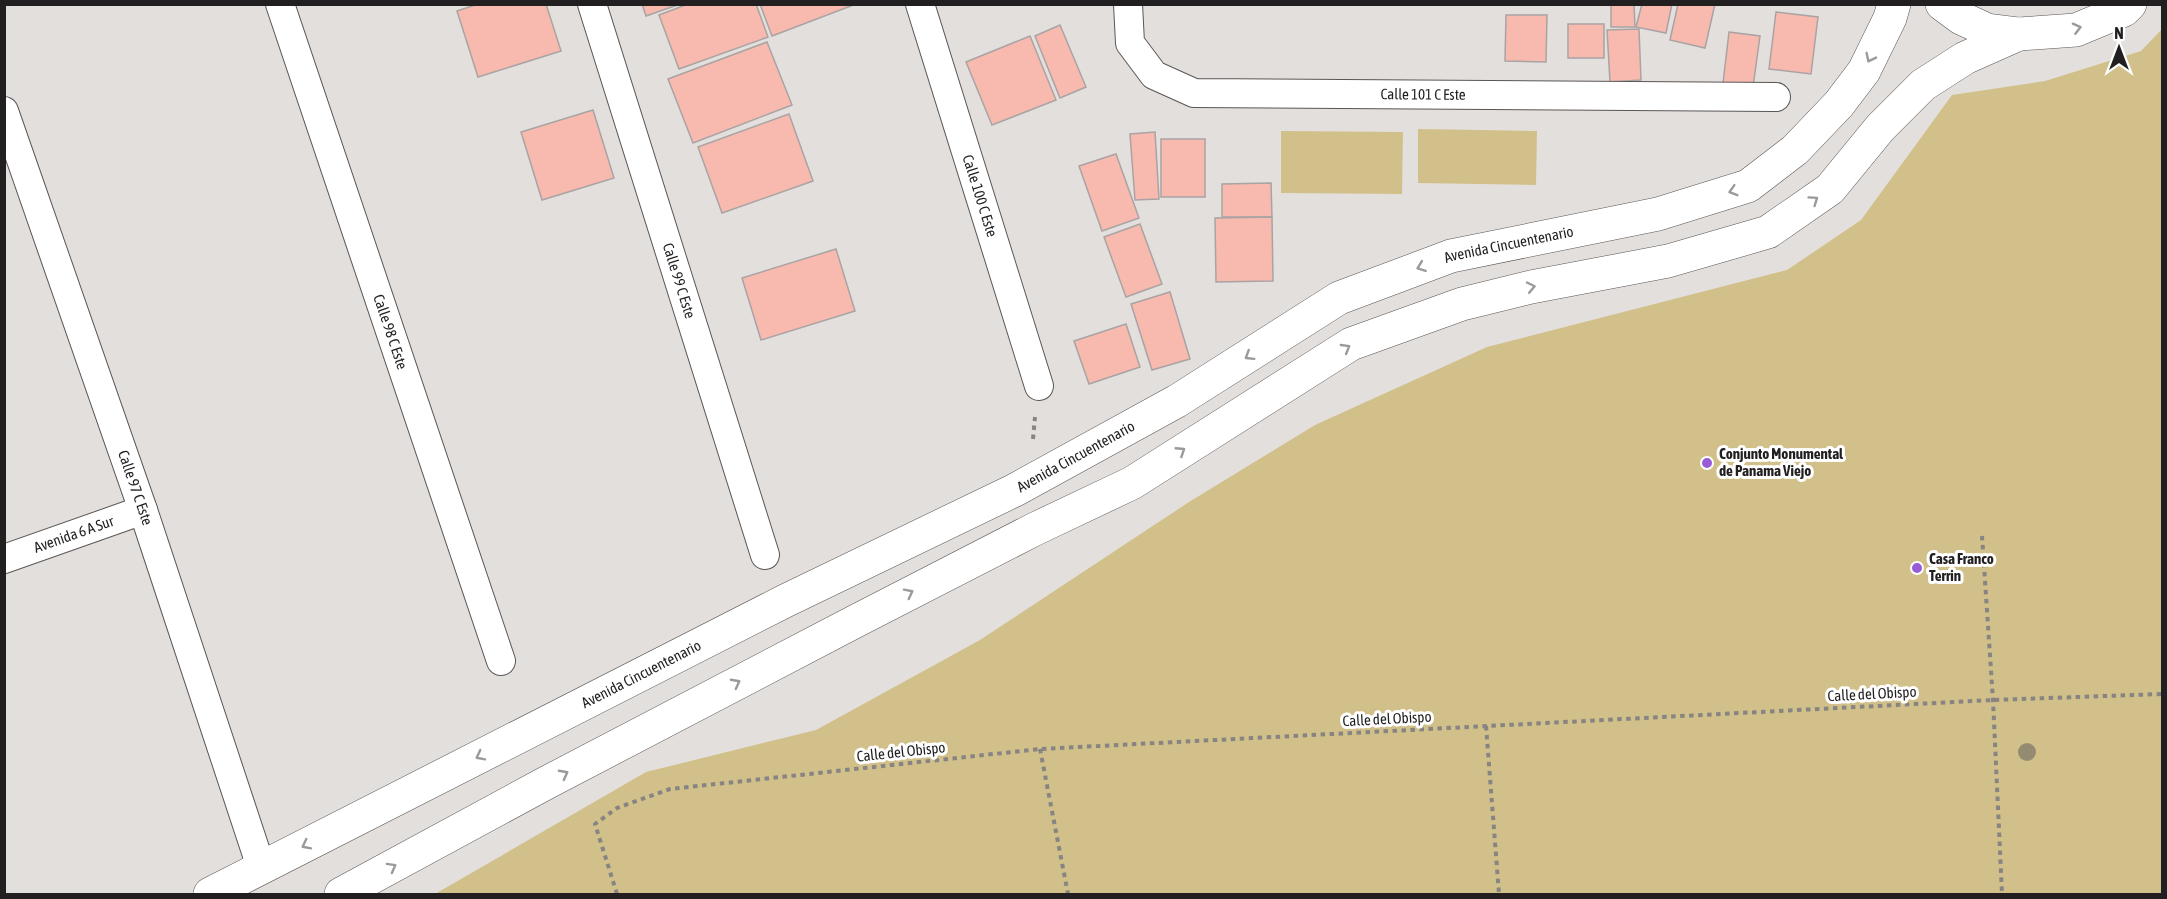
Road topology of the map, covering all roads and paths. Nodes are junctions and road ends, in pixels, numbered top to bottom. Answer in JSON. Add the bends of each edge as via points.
{"nodes":[{"id":1,"x":280,"y":4,"type":"edge"},
{"id":2,"x":592,"y":4,"type":"edge"},
{"id":3,"x":920,"y":4,"type":"edge"},
{"id":4,"x":1128,"y":4,"type":"edge"},
{"id":5,"x":1894,"y":4,"type":"edge"},
{"id":6,"x":1942,"y":4,"type":"edge"},
{"id":7,"x":2130,"y":4,"type":"edge"},
{"id":8,"x":2019,"y":34,"type":"junction"},
{"id":9,"x":1776,"y":96,"type":"dead end"},
{"id":10,"x":4,"y":111,"type":"edge"},
{"id":11,"x":1039,"y":386,"type":"dead end"},
{"id":12,"x":142,"y":510,"type":"junction"},
{"id":13,"x":1982,"y":536,"type":"dead end"},
{"id":14,"x":765,"y":555,"type":"dead end"},
{"id":15,"x":4,"y":559,"type":"edge"},
{"id":16,"x":501,"y":661,"type":"dead end"},
{"id":17,"x":2163,"y":694,"type":"edge"},
{"id":18,"x":1993,"y":700,"type":"junction"},
{"id":19,"x":1486,"y":726,"type":"junction"},
{"id":20,"x":1040,"y":749,"type":"junction"},
{"id":21,"x":261,"y":867,"type":"junction"},
{"id":22,"x":210,"y":894,"type":"edge"},
{"id":23,"x":341,"y":894,"type":"edge"},
{"id":24,"x":617,"y":894,"type":"edge"},
{"id":25,"x":1068,"y":894,"type":"edge"},
{"id":26,"x":1499,"y":894,"type":"edge"},
{"id":27,"x":2002,"y":894,"type":"edge"}],
"edges":[{"from":1,"to":16,"type":"street","name":"Calle 98 C Este"},
{"from":2,"to":14,"type":"street","name":"Calle 99 C Este"},
{"from":3,"to":11,"type":"street","name":"Calle 100 C Este"},
{"from":4,"to":9,"type":"street","name":"Calle 101 C Este","via":[[1130,43],[1154,75],[1194,93]]},
{"from":5,"to":21,"type":"main road","name":"Avenida Cincuentenario","one_way":true,"via":[[1864,71],[1839,104],[1795,150],[1748,186],[1658,214],[1450,256],[1339,298],[1177,401],[1015,490],[785,601]]},
{"from":6,"to":8,"type":"main road","via":[[1987,30]]},
{"from":8,"to":7,"type":"main road","one_way":true,"via":[[2076,30]]},
{"from":23,"to":8,"type":"main road","one_way":true,"via":[[856,621],[1132,483],[1351,344],[1462,304],[1668,261],[1768,232],[1830,189],[1880,128],[1923,85],[1965,58]]},
{"from":10,"to":12,"type":"street","name":"Calle 97 C Este"},
{"from":12,"to":15,"type":"street","name":"Avenida 6 A Sur"},
{"from":12,"to":21,"type":"street","name":"Calle 97 C Este"},
{"from":13,"to":18,"type":"path"},
{"from":17,"to":18,"type":"path","name":"Calle del Obispo"},
{"from":18,"to":19,"type":"path","name":"Calle del Obispo"},
{"from":18,"to":27,"type":"path"},
{"from":19,"to":20,"type":"path","name":"Calle del Obispo"},
{"from":19,"to":26,"type":"path"},
{"from":20,"to":24,"type":"path","name":"Calle del Obispo","via":[[670,789],[617,808],[595,824]]},
{"from":20,"to":25,"type":"path"},
{"from":21,"to":22,"type":"main road","name":"Avenida Cincuentenario"}]}
